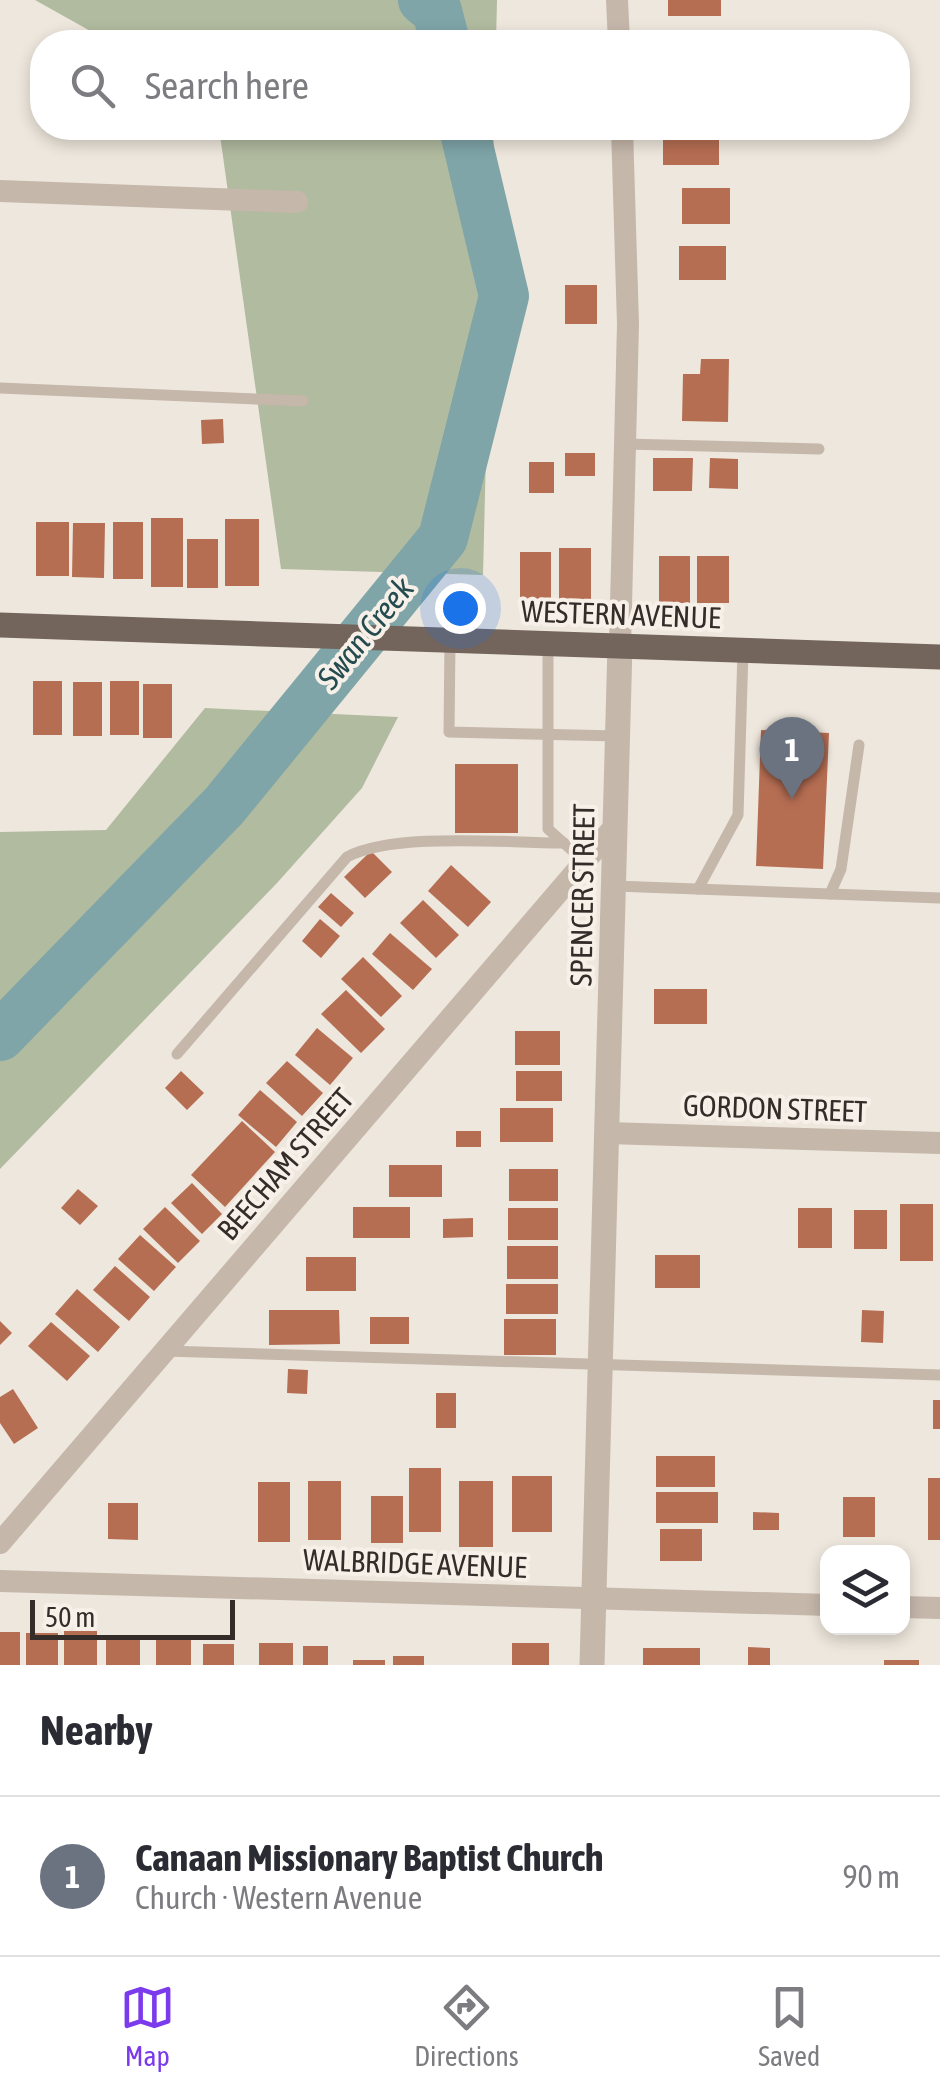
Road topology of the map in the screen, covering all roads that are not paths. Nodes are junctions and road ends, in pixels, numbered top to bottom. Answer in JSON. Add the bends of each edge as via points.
{"nodes":[{"id":1,"x":617,"y":0,"type":"edge"},
{"id":2,"x":618,"y":30,"type":"edge"},
{"id":3,"x":622,"y":140,"type":"edge"},
{"id":4,"x":0,"y":192,"type":"edge"},
{"id":5,"x":297,"y":202,"type":"dead end"},
{"id":6,"x":0,"y":388,"type":"edge"},
{"id":7,"x":303,"y":402,"type":"dead end"},
{"id":8,"x":625,"y":444,"type":"junction"},
{"id":9,"x":819,"y":449,"type":"dead end"},
{"id":10,"x":0,"y":625,"type":"edge"},
{"id":11,"x":441,"y":640,"type":"junction"},
{"id":12,"x":548,"y":644,"type":"junction"},
{"id":13,"x":620,"y":646,"type":"junction"},
{"id":14,"x":743,"y":650,"type":"junction"},
{"id":15,"x":940,"y":657,"type":"edge"},
{"id":16,"x":548,"y":734,"type":"junction"},
{"id":17,"x":618,"y":736,"type":"junction"},
{"id":18,"x":859,"y":745,"type":"dead end"},
{"id":19,"x":616,"y":825,"type":"junction"},
{"id":20,"x":564,"y":844,"type":"junction"},
{"id":21,"x":584,"y":861,"type":"junction"},
{"id":22,"x":615,"y":886,"type":"junction"},
{"id":23,"x":698,"y":889,"type":"junction"},
{"id":24,"x":830,"y":894,"type":"junction"},
{"id":25,"x":940,"y":898,"type":"edge"},
{"id":26,"x":177,"y":1054,"type":"dead end"},
{"id":27,"x":607,"y":1133,"type":"junction"},
{"id":28,"x":940,"y":1143,"type":"edge"},
{"id":29,"x":163,"y":1351,"type":"junction"},
{"id":30,"x":602,"y":1363,"type":"junction"},
{"id":31,"x":940,"y":1375,"type":"edge"},
{"id":32,"x":0,"y":1542,"type":"edge"},
{"id":33,"x":0,"y":1581,"type":"edge"},
{"id":34,"x":593,"y":1599,"type":"junction"},
{"id":35,"x":820,"y":1605,"type":"edge"},
{"id":36,"x":910,"y":1607,"type":"edge"},
{"id":37,"x":940,"y":1608,"type":"edge"},
{"id":38,"x":592,"y":1665,"type":"edge"}],
"edges":[{"from":1,"to":2,"type":"street"},
{"from":3,"to":8,"type":"street","name":"SPENCER STREET"},
{"from":4,"to":5,"type":"street"},
{"from":6,"to":7,"type":"lane"},
{"from":8,"to":9,"type":"lane"},
{"from":8,"to":13,"type":"street","name":"SPENCER STREET"},
{"from":10,"to":11,"type":"main road","name":"WESTERN AVENUE"},
{"from":11,"to":12,"type":"main road","name":"WESTERN AVENUE"},
{"from":11,"to":16,"type":"lane","via":[[449,732]]},
{"from":12,"to":13,"type":"main road","name":"WESTERN AVENUE"},
{"from":12,"to":16,"type":"lane"},
{"from":13,"to":14,"type":"main road","name":"WESTERN AVENUE"},
{"from":13,"to":17,"type":"street","name":"SPENCER STREET"},
{"from":14,"to":15,"type":"main road","name":"WESTERN AVENUE"},
{"from":14,"to":23,"type":"lane","via":[[738,814]]},
{"from":16,"to":17,"type":"lane"},
{"from":16,"to":20,"type":"lane","via":[[548,829]]},
{"from":17,"to":19,"type":"street","name":"SPENCER STREET"},
{"from":18,"to":24,"type":"lane","via":[[841,869]]},
{"from":19,"to":21,"type":"street","name":"BEECHAM STREET"},
{"from":19,"to":22,"type":"street","name":"SPENCER STREET"},
{"from":20,"to":21,"type":"lane"},
{"from":20,"to":26,"type":"lane","via":[[400,842],[361,849],[324,880]]},
{"from":21,"to":29,"type":"street","name":"BEECHAM STREET"},
{"from":22,"to":23,"type":"lane"},
{"from":22,"to":27,"type":"street","name":"SPENCER STREET"},
{"from":23,"to":24,"type":"lane"},
{"from":24,"to":25,"type":"lane"},
{"from":27,"to":28,"type":"street","name":"GORDON STREET"},
{"from":27,"to":30,"type":"street","name":"SPENCER STREET"},
{"from":29,"to":30,"type":"lane"},
{"from":29,"to":32,"type":"street","name":"BEECHAM STREET"},
{"from":30,"to":31,"type":"lane"},
{"from":30,"to":34,"type":"street","name":"SPENCER STREET"},
{"from":33,"to":34,"type":"street","name":"WALBRIDGE AVENUE"},
{"from":34,"to":35,"type":"street","name":"WALBRIDGE AVENUE"},
{"from":34,"to":38,"type":"street","name":"SPENCER STREET"},
{"from":36,"to":37,"type":"street"}]}
